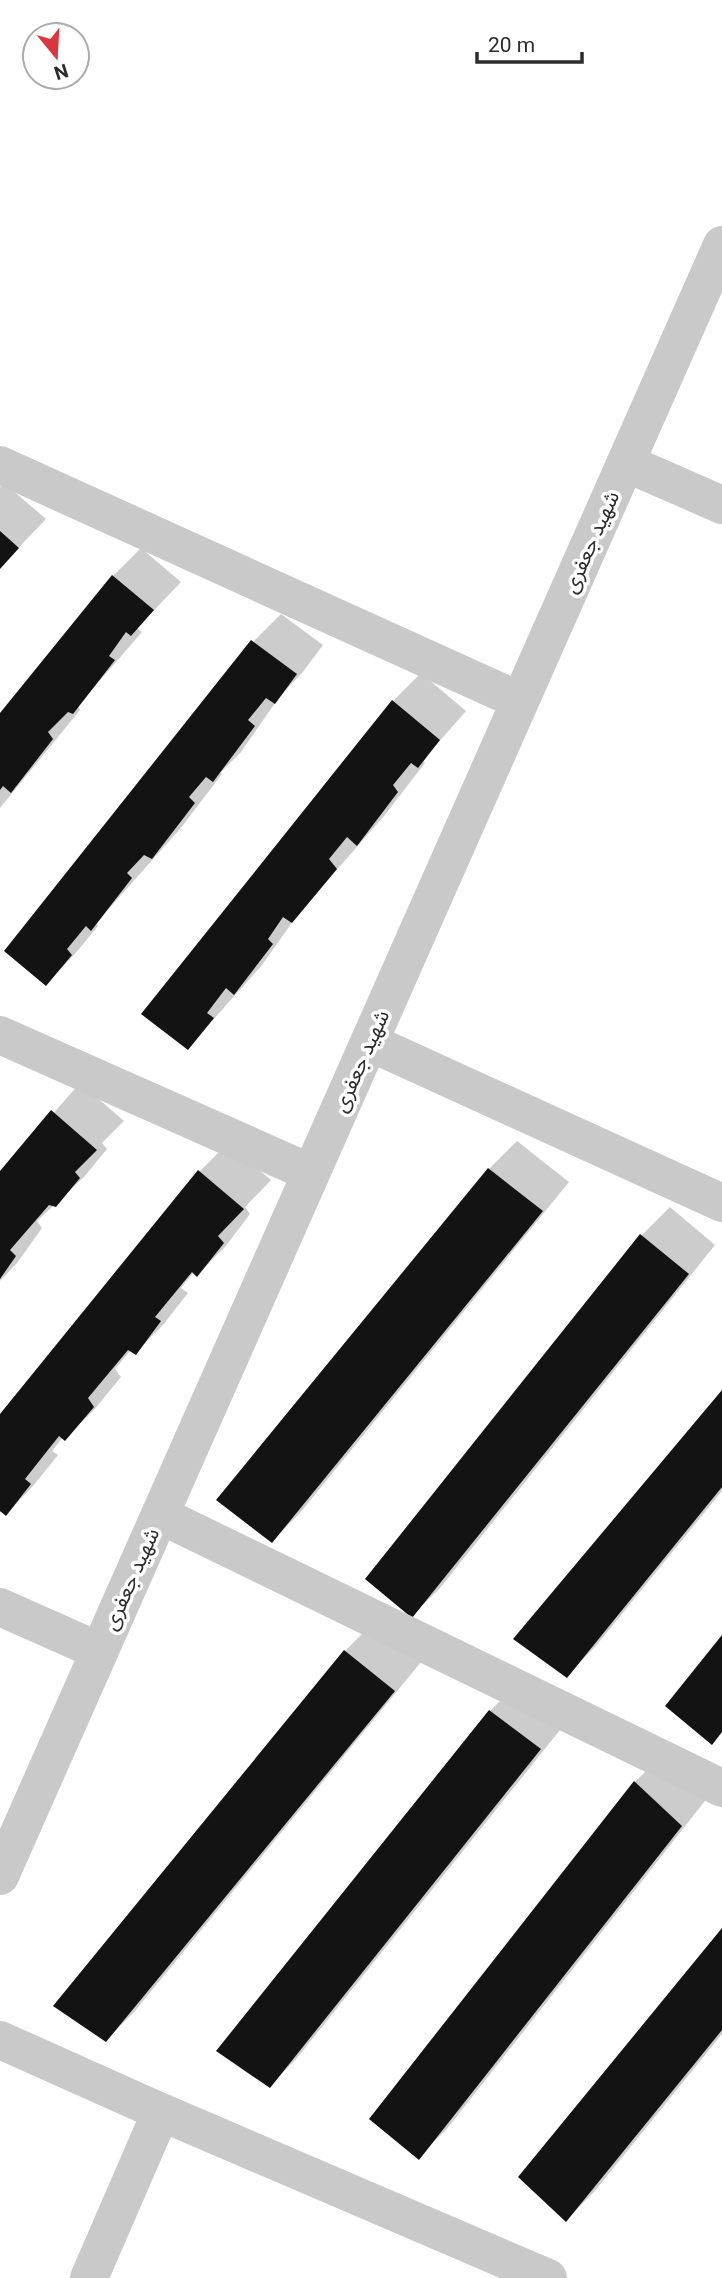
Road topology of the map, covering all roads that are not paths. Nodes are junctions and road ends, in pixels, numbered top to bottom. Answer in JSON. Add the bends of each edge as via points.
{"nodes":[{"id":1,"x":722,"y":245,"type":"edge"},
{"id":2,"x":626,"y":463,"type":"junction"},
{"id":3,"x":0,"y":465,"type":"edge"},
{"id":4,"x":722,"y":505,"type":"edge"},
{"id":5,"x":520,"y":701,"type":"junction"},
{"id":6,"x":0,"y":1035,"type":"edge"},
{"id":7,"x":369,"y":1042,"type":"junction"},
{"id":8,"x":311,"y":1173,"type":"junction"},
{"id":9,"x":722,"y":1203,"type":"edge"},
{"id":10,"x":160,"y":1515,"type":"junction"},
{"id":11,"x":0,"y":1607,"type":"edge"},
{"id":12,"x":99,"y":1651,"type":"junction"},
{"id":13,"x":722,"y":1788,"type":"edge"},
{"id":14,"x":0,"y":1876,"type":"edge"},
{"id":15,"x":0,"y":2040,"type":"edge"},
{"id":16,"x":161,"y":2112,"type":"junction"},
{"id":17,"x":89,"y":2278,"type":"edge"},
{"id":18,"x":548,"y":2278,"type":"edge"}],
"edges":[{"from":1,"to":2,"type":"street","name":"شهید جعفری"},
{"from":2,"to":4,"type":"street"},
{"from":2,"to":5,"type":"street","name":"شهید جعفری"},
{"from":3,"to":5,"type":"street"},
{"from":5,"to":7,"type":"street","name":"شهید جعفری"},
{"from":6,"to":8,"type":"street"},
{"from":7,"to":8,"type":"street","name":"شهید جعفری"},
{"from":7,"to":9,"type":"street"},
{"from":8,"to":10,"type":"street","name":"شهید جعفری"},
{"from":10,"to":12,"type":"street","name":"شهید جعفری"},
{"from":10,"to":13,"type":"street"},
{"from":11,"to":12,"type":"street"},
{"from":12,"to":14,"type":"street","name":"شهید جعفری"},
{"from":15,"to":16,"type":"street"},
{"from":16,"to":17,"type":"street"},
{"from":16,"to":18,"type":"street"}]}
